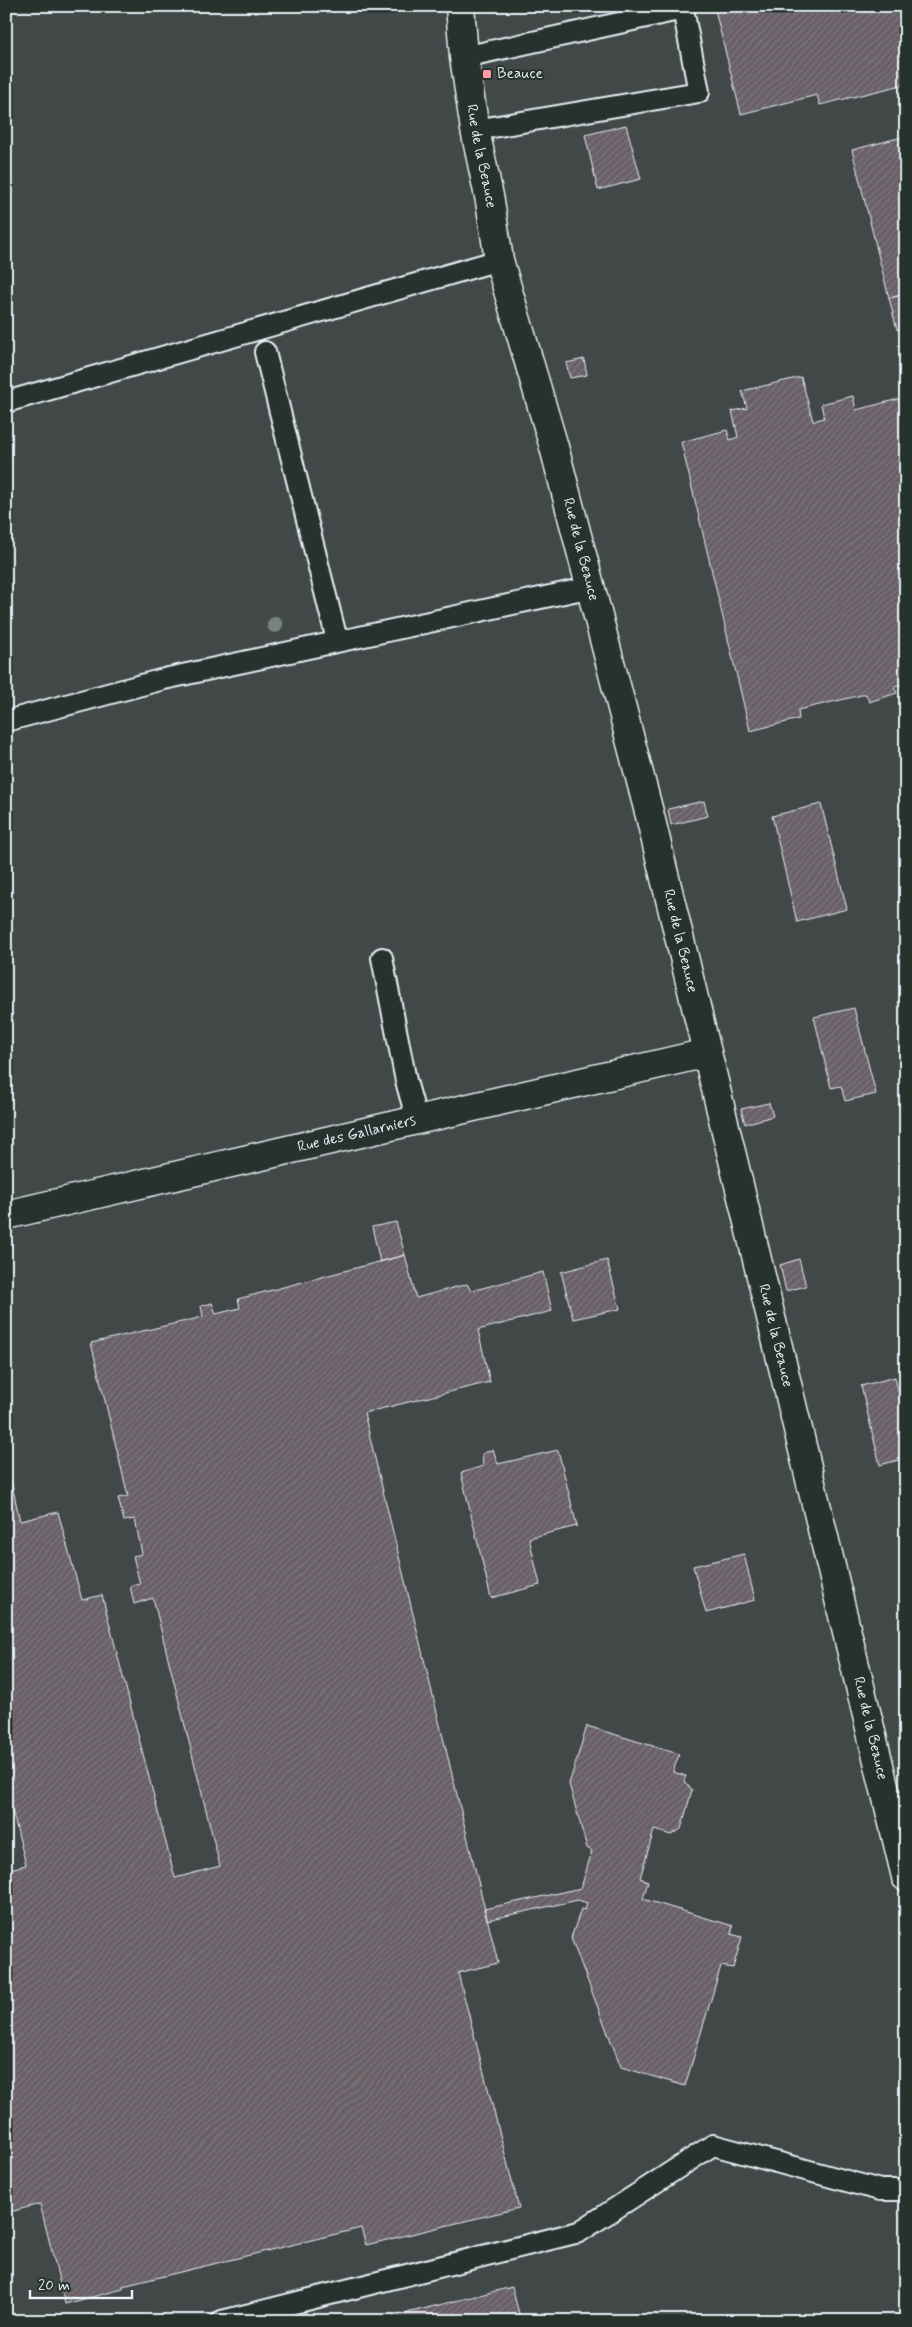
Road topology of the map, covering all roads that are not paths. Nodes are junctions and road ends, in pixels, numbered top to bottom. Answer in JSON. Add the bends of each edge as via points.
{"nodes":[{"id":1,"x":460,"y":6,"type":"edge"},
{"id":2,"x":464,"y":56,"type":"junction"},
{"id":3,"x":474,"y":130,"type":"junction"},
{"id":4,"x":499,"y":260,"type":"junction"},
{"id":5,"x":265,"y":352,"type":"dead end"},
{"id":6,"x":6,"y":402,"type":"edge"},
{"id":7,"x":592,"y":587,"type":"junction"},
{"id":8,"x":338,"y":640,"type":"junction"},
{"id":9,"x":6,"y":721,"type":"edge"},
{"id":10,"x":382,"y":958,"type":"dead end"},
{"id":11,"x":707,"y":1053,"type":"junction"},
{"id":12,"x":417,"y":1120,"type":"junction"},
{"id":13,"x":6,"y":1215,"type":"edge"},
{"id":14,"x":906,"y":1877,"type":"edge"},
{"id":15,"x":906,"y":2190,"type":"edge"},
{"id":16,"x":222,"y":2321,"type":"edge"}],
"edges":[{"from":1,"to":2,"type":"street","name":"Rue de la Beauce"},
{"from":2,"to":3,"type":"street","name":"Rue de la Beauce"},
{"from":2,"to":3,"type":"lane","via":[[683,8],[700,92]]},
{"from":3,"to":4,"type":"street","name":"Rue de la Beauce"},
{"from":4,"to":6,"type":"lane"},
{"from":4,"to":7,"type":"street","name":"Rue de la Beauce"},
{"from":5,"to":8,"type":"lane"},
{"from":7,"to":8,"type":"lane"},
{"from":7,"to":11,"type":"street","name":"Rue de la Beauce"},
{"from":8,"to":9,"type":"lane","via":[[164,679]]},
{"from":10,"to":12,"type":"lane","via":[[406,1081]]},
{"from":11,"to":12,"type":"street","name":"Rue des Gallarniers"},
{"from":11,"to":14,"type":"street","name":"Rue de la Beauce"},
{"from":12,"to":13,"type":"street","name":"Rue des Gallarniers"},
{"from":15,"to":16,"type":"lane","via":[[880,2190],[713,2145],[579,2232]]}]}
